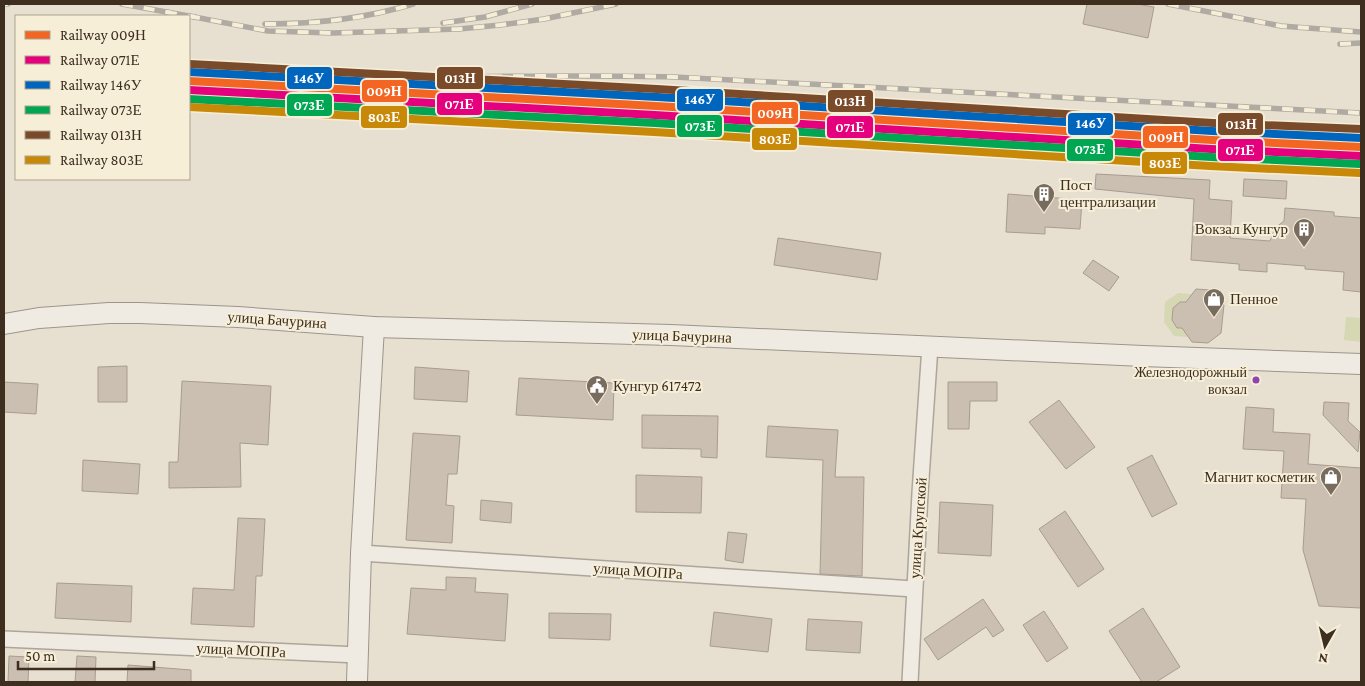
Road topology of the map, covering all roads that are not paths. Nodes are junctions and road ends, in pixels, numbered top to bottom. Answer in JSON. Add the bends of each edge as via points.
{"nodes":[{"id":1,"x":4,"y":324,"type":"edge"},
{"id":2,"x":374,"y":327,"type":"junction"},
{"id":3,"x":930,"y":346,"type":"junction"},
{"id":4,"x":1361,"y":364,"type":"edge"},
{"id":5,"x":361,"y":553,"type":"junction"},
{"id":6,"x":914,"y":590,"type":"junction"},
{"id":7,"x":4,"y":639,"type":"edge"},
{"id":8,"x":358,"y":655,"type":"junction"},
{"id":9,"x":357,"y":682,"type":"edge"},
{"id":10,"x":910,"y":682,"type":"edge"}],
"edges":[{"from":1,"to":2,"type":"street","name":"улица Бачурина","via":[[39,318],[124,313]]},
{"from":2,"to":3,"type":"street","name":"улица Бачурина"},
{"from":2,"to":5,"type":"street"},
{"from":3,"to":4,"type":"street","name":"улица Бачурина"},
{"from":3,"to":6,"type":"street","name":"улица Крупской"},
{"from":5,"to":6,"type":"street","name":"улица МОПРа"},
{"from":5,"to":8,"type":"street"},
{"from":6,"to":10,"type":"street","name":"улица Крупской"},
{"from":7,"to":8,"type":"street","name":"улица МОПРа"},
{"from":8,"to":9,"type":"street"}]}
